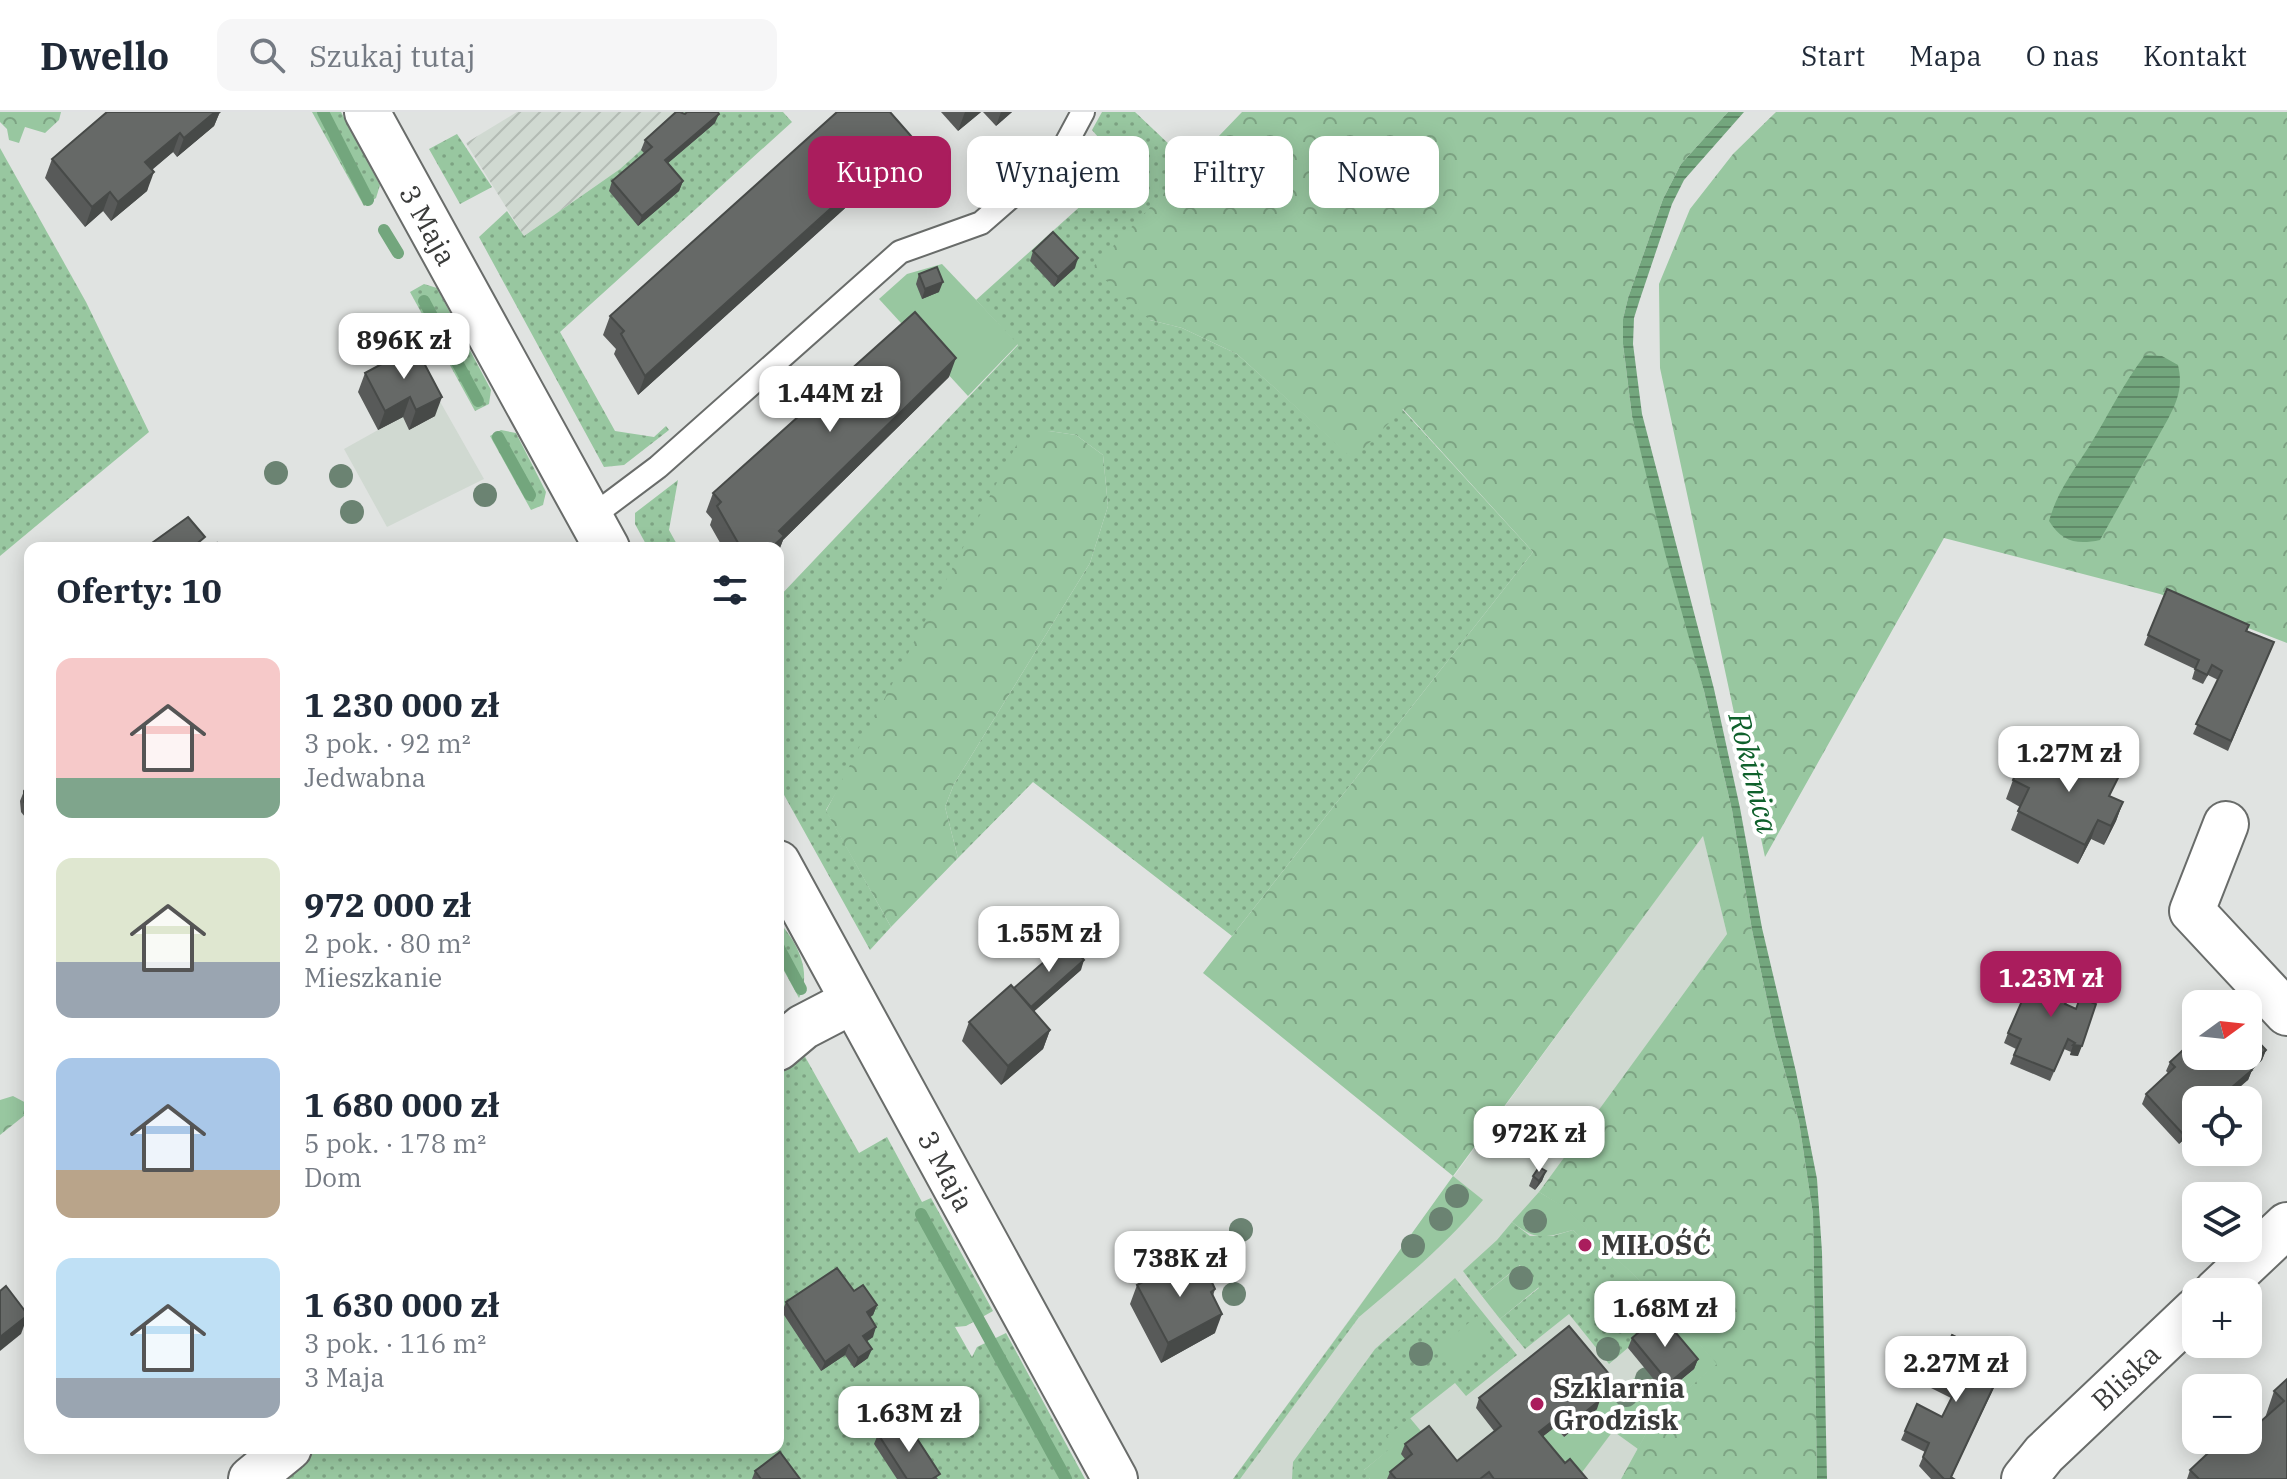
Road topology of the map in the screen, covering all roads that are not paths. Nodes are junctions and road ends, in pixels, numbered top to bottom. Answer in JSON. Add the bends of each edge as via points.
{"nodes":[{"id":1,"x":367,"y":112,"type":"edge"},
{"id":2,"x":1083,"y":112,"type":"edge"},
{"id":3,"x":599,"y":533,"type":"edge"},
{"id":4,"x":2226,"y":824,"type":"dead end"},
{"id":5,"x":784,"y":874,"type":"edge"},
{"id":6,"x":853,"y":1001,"type":"junction"},
{"id":7,"x":2287,"y":1013,"type":"edge"},
{"id":8,"x":784,"y":1043,"type":"edge"},
{"id":9,"x":2287,"y":1225,"type":"edge"},
{"id":10,"x":2231,"y":1278,"type":"edge"},
{"id":11,"x":2182,"y":1323,"type":"edge"},
{"id":12,"x":282,"y":1454,"type":"edge"},
{"id":13,"x":251,"y":1479,"type":"edge"},
{"id":14,"x":1115,"y":1479,"type":"edge"},
{"id":15,"x":2024,"y":1479,"type":"edge"}],
"edges":[{"from":1,"to":3,"type":"street","name":"3 Maja"},
{"from":2,"to":3,"type":"lane","via":[[1061,153],[981,223],[900,252],[658,467]]},
{"from":4,"to":7,"type":"street","via":[[2192,911]]},
{"from":5,"to":6,"type":"street","name":"3 Maja"},
{"from":6,"to":8,"type":"street"},
{"from":6,"to":14,"type":"street","name":"3 Maja"},
{"from":9,"to":10,"type":"street"},
{"from":11,"to":15,"type":"street","name":"Bliska"},
{"from":12,"to":13,"type":"street"}]}
